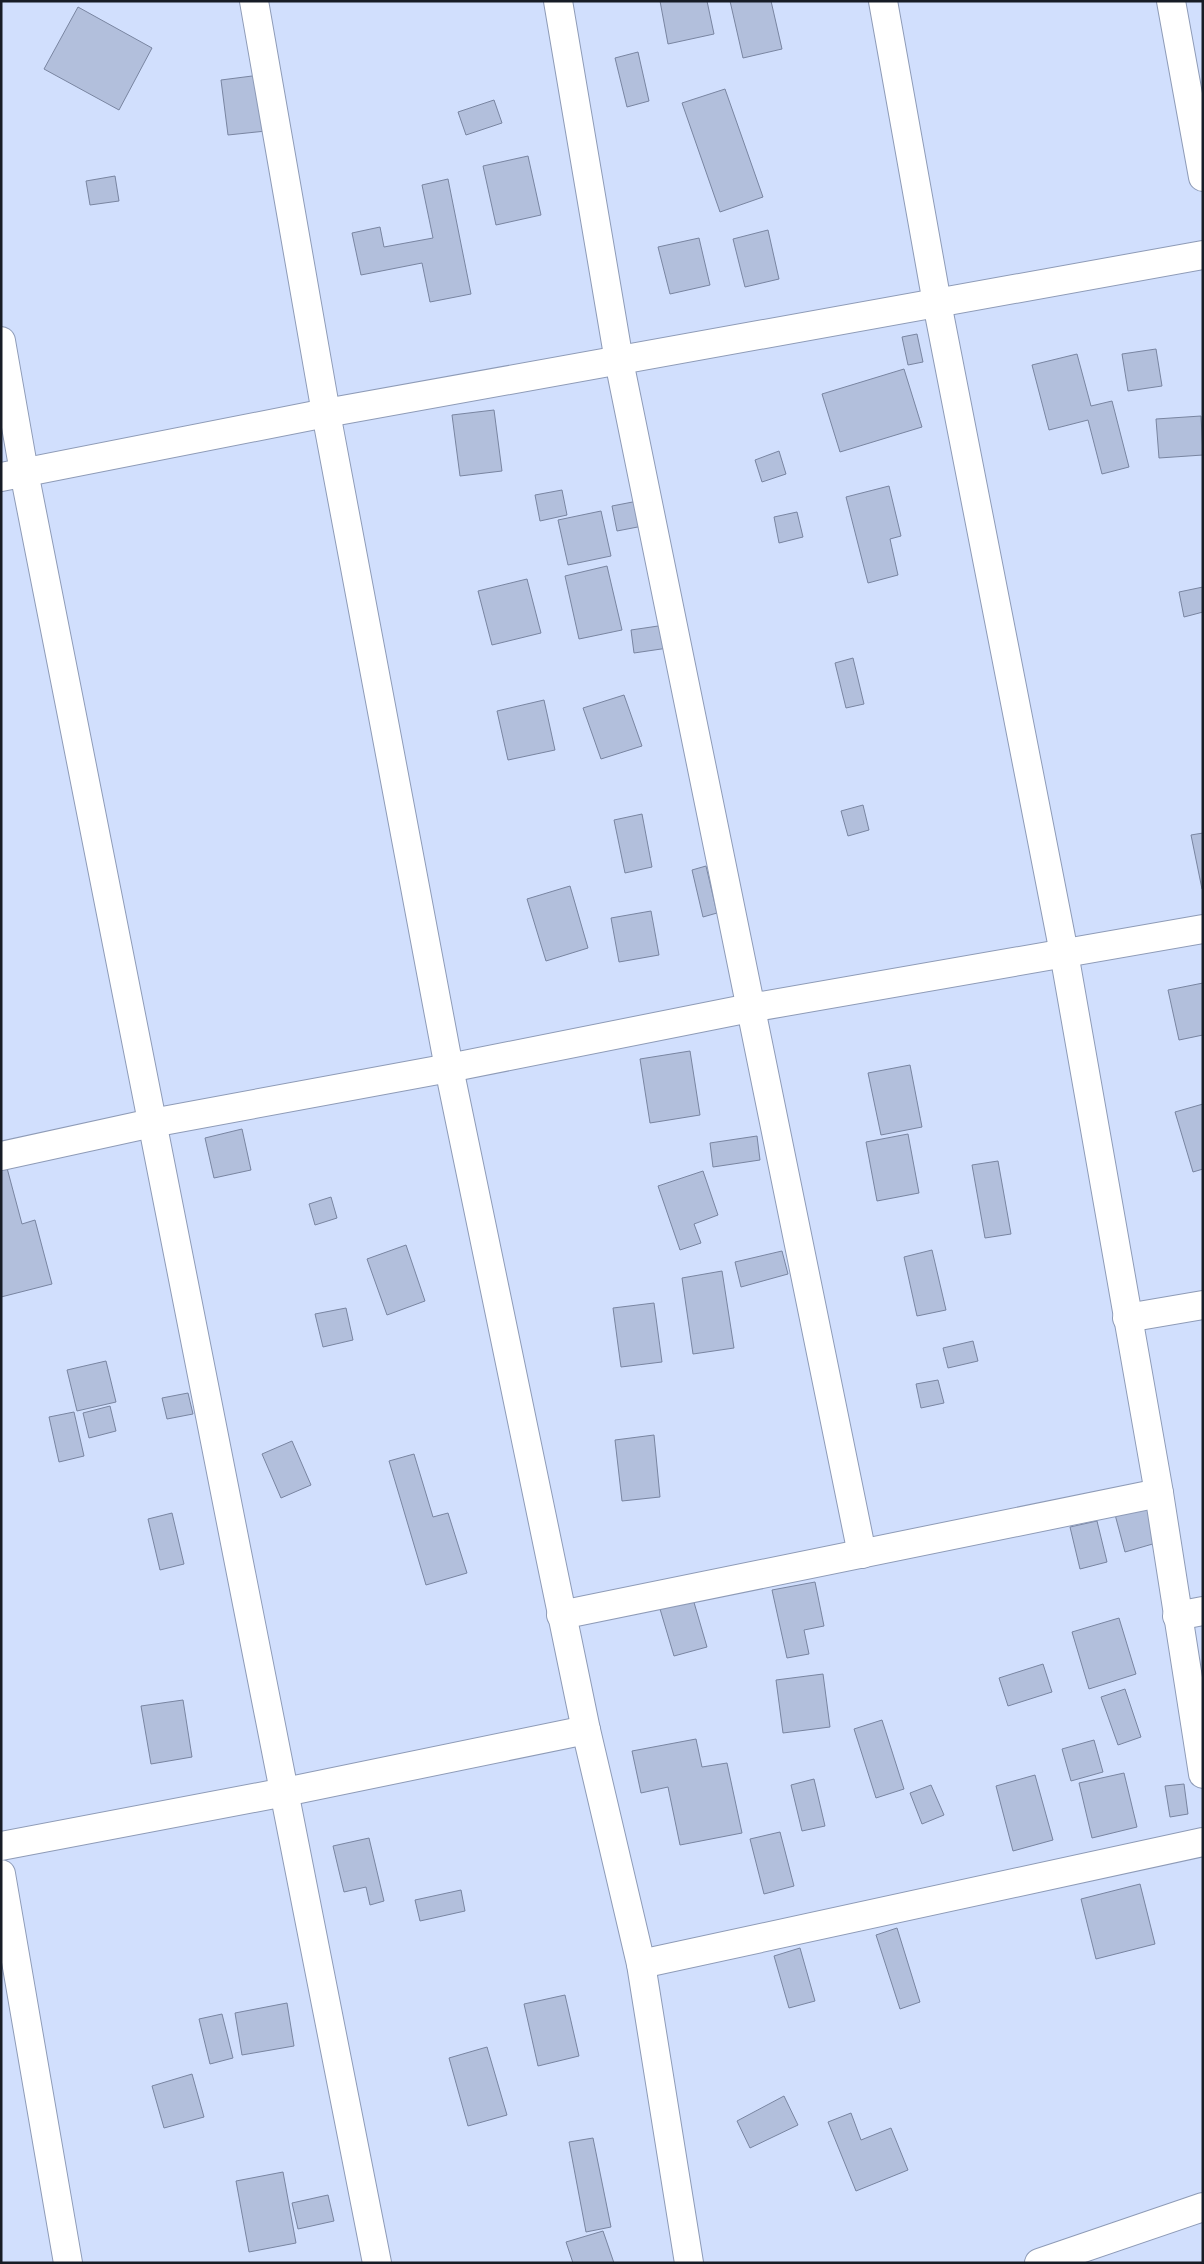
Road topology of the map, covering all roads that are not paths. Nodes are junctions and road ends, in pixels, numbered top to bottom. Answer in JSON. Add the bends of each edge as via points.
{"nodes":[{"id":1,"x":254,"y":1,"type":"edge"},
{"id":2,"x":558,"y":1,"type":"edge"},
{"id":3,"x":883,"y":1,"type":"edge"},
{"id":4,"x":1171,"y":1,"type":"edge"},
{"id":5,"x":1203,"y":177,"type":"edge"},
{"id":6,"x":1203,"y":255,"type":"edge"},
{"id":7,"x":937,"y":303,"type":"junction"},
{"id":8,"x":1,"y":341,"type":"edge"},
{"id":9,"x":619,"y":360,"type":"junction"},
{"id":10,"x":326,"y":413,"type":"junction"},
{"id":11,"x":13,"y":475,"type":"edge"},
{"id":12,"x":1203,"y":929,"type":"edge"},
{"id":13,"x":1064,"y":953,"type":"junction"},
{"id":14,"x":750,"y":1008,"type":"junction"},
{"id":15,"x":449,"y":1068,"type":"junction"},
{"id":16,"x":152,"y":1123,"type":"junction"},
{"id":17,"x":1,"y":1156,"type":"edge"},
{"id":18,"x":1203,"y":1306,"type":"edge"},
{"id":19,"x":1127,"y":1318,"type":"junction"},
{"id":20,"x":1158,"y":1493,"type":"junction"},
{"id":21,"x":862,"y":1554,"type":"junction"},
{"id":22,"x":1190,"y":1613,"type":"edge"},
{"id":23,"x":561,"y":1615,"type":"junction"},
{"id":24,"x":586,"y":1730,"type":"junction"},
{"id":25,"x":1203,"y":1774,"type":"edge"},
{"id":26,"x":285,"y":1792,"type":"junction"},
{"id":27,"x":1203,"y":1842,"type":"edge"},
{"id":28,"x":1,"y":1846,"type":"edge"},
{"id":29,"x":1,"y":1874,"type":"edge"},
{"id":30,"x":641,"y":1964,"type":"junction"},
{"id":31,"x":1203,"y":2207,"type":"edge"},
{"id":32,"x":68,"y":2263,"type":"edge"},
{"id":33,"x":377,"y":2263,"type":"edge"},
{"id":34,"x":689,"y":2263,"type":"edge"},
{"id":35,"x":1039,"y":2263,"type":"edge"}],
"edges":[{"from":1,"to":10,"type":"street"},
{"from":2,"to":9,"type":"street"},
{"from":3,"to":7,"type":"street"},
{"from":4,"to":5,"type":"street"},
{"from":6,"to":7,"type":"street"},
{"from":7,"to":9,"type":"street"},
{"from":7,"to":13,"type":"street"},
{"from":8,"to":11,"type":"street"},
{"from":9,"to":10,"type":"street"},
{"from":9,"to":14,"type":"street"},
{"from":10,"to":11,"type":"street"},
{"from":10,"to":15,"type":"street"},
{"from":11,"to":16,"type":"street"},
{"from":12,"to":13,"type":"street"},
{"from":13,"to":14,"type":"street"},
{"from":13,"to":19,"type":"street"},
{"from":14,"to":15,"type":"street"},
{"from":14,"to":21,"type":"street"},
{"from":15,"to":16,"type":"street"},
{"from":15,"to":23,"type":"street"},
{"from":16,"to":17,"type":"street"},
{"from":16,"to":26,"type":"street"},
{"from":18,"to":19,"type":"street"},
{"from":19,"to":20,"type":"street"},
{"from":20,"to":21,"type":"street"},
{"from":20,"to":22,"type":"street"},
{"from":21,"to":23,"type":"street"},
{"from":22,"to":25,"type":"street"},
{"from":23,"to":24,"type":"street"},
{"from":24,"to":26,"type":"street"},
{"from":24,"to":30,"type":"street"},
{"from":26,"to":28,"type":"street"},
{"from":26,"to":33,"type":"street"},
{"from":27,"to":30,"type":"street"},
{"from":29,"to":32,"type":"street"},
{"from":30,"to":34,"type":"street"},
{"from":31,"to":35,"type":"street"}]}
